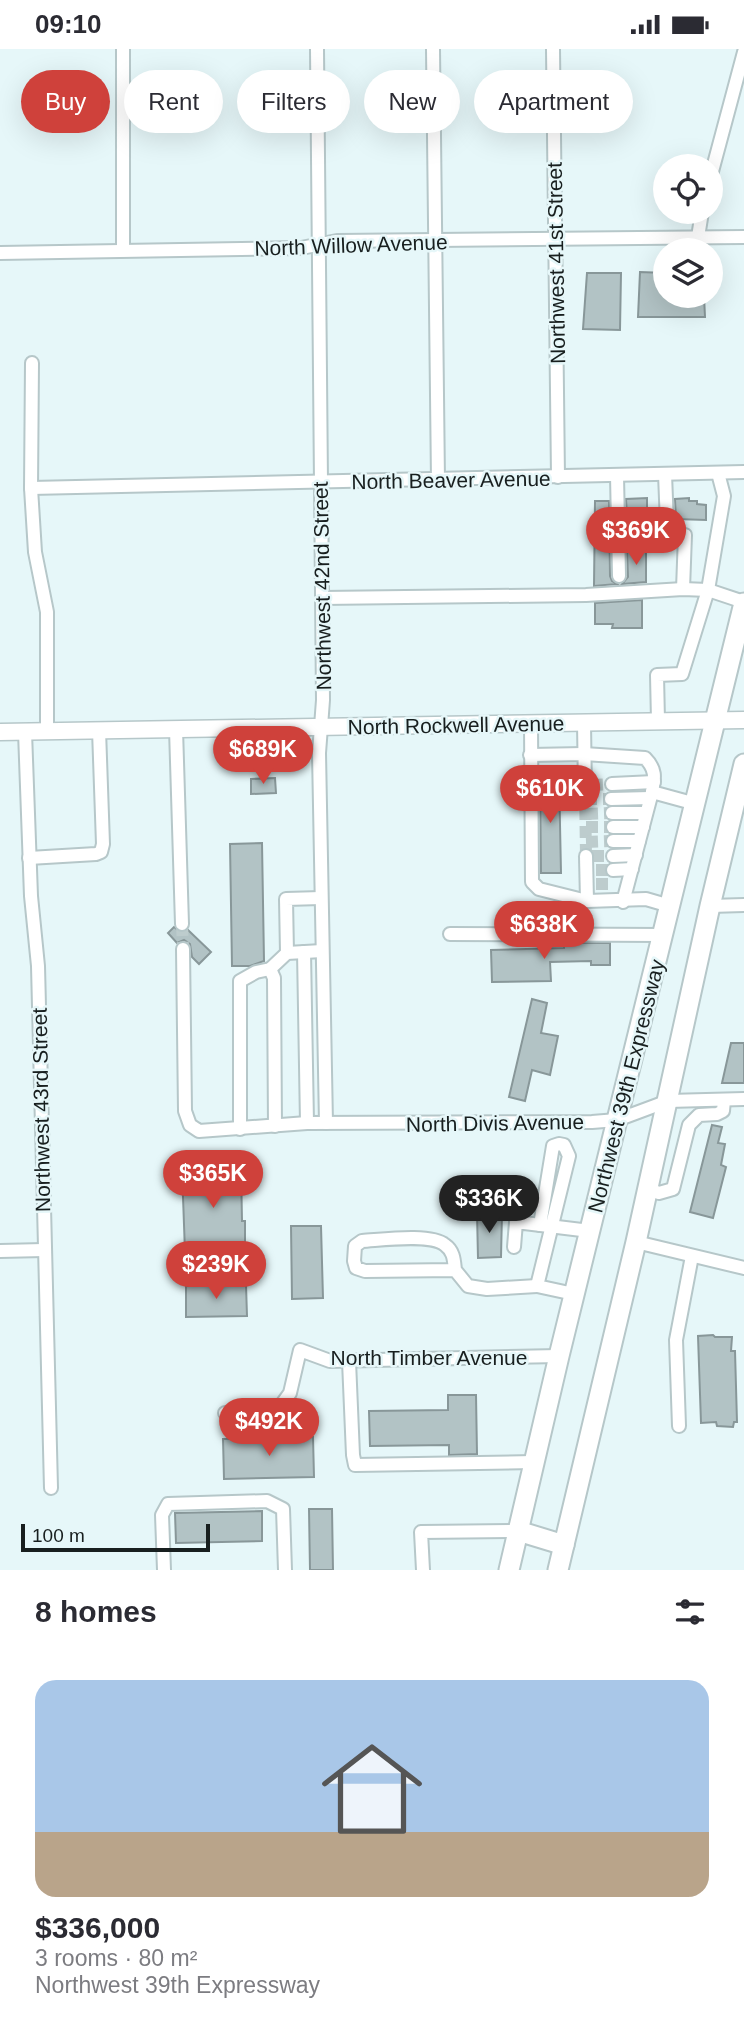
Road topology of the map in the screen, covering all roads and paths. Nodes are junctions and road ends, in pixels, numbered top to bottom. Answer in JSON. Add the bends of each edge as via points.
{"nodes":[{"id":1,"x":123,"y":49,"type":"edge"},
{"id":2,"x":317,"y":49,"type":"edge"},
{"id":3,"x":433,"y":49,"type":"edge"},
{"id":4,"x":554,"y":49,"type":"edge"},
{"id":5,"x":744,"y":52,"type":"edge"},
{"id":6,"x":739,"y":84,"type":"edge"},
{"id":7,"x":718,"y":154,"type":"edge"},
{"id":8,"x":700,"y":224,"type":"edge"},
{"id":9,"x":698,"y":237,"type":"junction"},
{"id":10,"x":744,"y":237,"type":"edge"},
{"id":11,"x":555,"y":238,"type":"junction"},
{"id":12,"x":436,"y":241,"type":"junction"},
{"id":13,"x":319,"y":244,"type":"junction"},
{"id":14,"x":124,"y":250,"type":"junction"},
{"id":15,"x":0,"y":253,"type":"edge"},
{"id":16,"x":32,"y":363,"type":"dead end"},
{"id":17,"x":744,"y":472,"type":"edge"},
{"id":18,"x":718,"y":473,"type":"junction"},
{"id":19,"x":665,"y":474,"type":"junction"},
{"id":20,"x":617,"y":475,"type":"junction"},
{"id":21,"x":558,"y":477,"type":"junction"},
{"id":22,"x":438,"y":481,"type":"junction"},
{"id":23,"x":321,"y":482,"type":"junction"},
{"id":24,"x":31,"y":488,"type":"junction"},
{"id":25,"x":619,"y":576,"type":"dead end"},
{"id":26,"x":682,"y":589,"type":"junction"},
{"id":27,"x":708,"y":590,"type":"junction"},
{"id":28,"x":322,"y":598,"type":"junction"},
{"id":29,"x":744,"y":603,"type":"edge"},
{"id":30,"x":717,"y":720,"type":"junction"},
{"id":31,"x":744,"y":720,"type":"edge"},
{"id":32,"x":658,"y":721,"type":"junction"},
{"id":33,"x":584,"y":723,"type":"junction"},
{"id":34,"x":531,"y":724,"type":"junction"},
{"id":35,"x":321,"y":728,"type":"junction"},
{"id":36,"x":176,"y":729,"type":"junction"},
{"id":37,"x":99,"y":730,"type":"junction"},
{"id":38,"x":47,"y":731,"type":"junction"},
{"id":39,"x":0,"y":732,"type":"edge"},
{"id":40,"x":25,"y":732,"type":"junction"},
{"id":41,"x":584,"y":754,"type":"junction"},
{"id":42,"x":530,"y":755,"type":"junction"},
{"id":43,"x":744,"y":764,"type":"edge"},
{"id":44,"x":612,"y":784,"type":"tunnel mouth"},
{"id":45,"x":587,"y":787,"type":"tunnel mouth"},
{"id":46,"x":652,"y":791,"type":"junction"},
{"id":47,"x":611,"y":799,"type":"tunnel mouth"},
{"id":48,"x":696,"y":804,"type":"junction"},
{"id":49,"x":612,"y":813,"type":"tunnel mouth"},
{"id":50,"x":646,"y":813,"type":"junction"},
{"id":51,"x":613,"y":827,"type":"tunnel mouth"},
{"id":52,"x":643,"y":827,"type":"junction"},
{"id":53,"x":639,"y":841,"type":"junction"},
{"id":54,"x":613,"y":842,"type":"tunnel mouth"},
{"id":55,"x":636,"y":855,"type":"junction"},
{"id":56,"x":613,"y":856,"type":"tunnel mouth"},
{"id":57,"x":29,"y":857,"type":"junction"},
{"id":58,"x":590,"y":865,"type":"dead end"},
{"id":59,"x":632,"y":869,"type":"junction"},
{"id":60,"x":613,"y":870,"type":"tunnel mouth"},
{"id":61,"x":614,"y":884,"type":"tunnel mouth"},
{"id":62,"x":628,"y":884,"type":"junction"},
{"id":63,"x":321,"y":898,"type":"junction"},
{"id":64,"x":587,"y":901,"type":"junction"},
{"id":65,"x":623,"y":902,"type":"junction"},
{"id":66,"x":744,"y":905,"type":"edge"},
{"id":67,"x":710,"y":906,"type":"junction"},
{"id":68,"x":670,"y":907,"type":"junction"},
{"id":69,"x":182,"y":924,"type":"tunnel mouth"},
{"id":70,"x":450,"y":934,"type":"dead end"},
{"id":71,"x":663,"y":935,"type":"junction"},
{"id":72,"x":183,"y":949,"type":"tunnel mouth"},
{"id":73,"x":304,"y":951,"type":"junction"},
{"id":74,"x":323,"y":951,"type":"junction"},
{"id":75,"x":278,"y":961,"type":"junction"},
{"id":76,"x":306,"y":1030,"type":"junction"},
{"id":77,"x":324,"y":1030,"type":"junction"},
{"id":78,"x":744,"y":1099,"type":"edge"},
{"id":79,"x":724,"y":1100,"type":"junction"},
{"id":80,"x":668,"y":1101,"type":"junction"},
{"id":81,"x":617,"y":1120,"type":"junction"},
{"id":82,"x":307,"y":1123,"type":"junction"},
{"id":83,"x":326,"y":1123,"type":"junction"},
{"id":84,"x":275,"y":1126,"type":"junction"},
{"id":85,"x":240,"y":1129,"type":"junction"},
{"id":86,"x":648,"y":1189,"type":"junction"},
{"id":87,"x":546,"y":1226,"type":"junction"},
{"id":88,"x":590,"y":1231,"type":"junction"},
{"id":89,"x":636,"y":1242,"type":"junction"},
{"id":90,"x":514,"y":1247,"type":"dead end"},
{"id":91,"x":44,"y":1250,"type":"junction"},
{"id":92,"x":0,"y":1251,"type":"edge"},
{"id":93,"x":692,"y":1256,"type":"junction"},
{"id":94,"x":744,"y":1268,"type":"edge"},
{"id":95,"x":455,"y":1270,"type":"junction"},
{"id":96,"x":537,"y":1286,"type":"junction"},
{"id":97,"x":574,"y":1294,"type":"junction"},
{"id":98,"x":559,"y":1356,"type":"junction"},
{"id":99,"x":349,"y":1361,"type":"junction"},
{"id":100,"x":225,"y":1413,"type":"dead end"},
{"id":101,"x":679,"y":1426,"type":"dead end"},
{"id":102,"x":534,"y":1462,"type":"junction"},
{"id":103,"x":51,"y":1488,"type":"dead end"},
{"id":104,"x":518,"y":1531,"type":"junction"},
{"id":105,"x":564,"y":1545,"type":"junction"},
{"id":106,"x":164,"y":1570,"type":"edge"},
{"id":107,"x":285,"y":1570,"type":"edge"},
{"id":108,"x":423,"y":1570,"type":"edge"},
{"id":109,"x":509,"y":1570,"type":"edge"},
{"id":110,"x":558,"y":1570,"type":"edge"}],
"edges":[{"from":1,"to":14,"type":"street"},
{"from":2,"to":13,"type":"street","name":"Northwest 42nd Street"},
{"from":3,"to":12,"type":"street"},
{"from":4,"to":11,"type":"street","name":"Northwest 41st Street"},
{"from":5,"to":6,"type":"street"},
{"from":6,"to":7,"type":"street"},
{"from":8,"to":9,"type":"street"},
{"from":9,"to":10,"type":"street","name":"North Willow Avenue"},
{"from":9,"to":11,"type":"street","name":"North Willow Avenue"},
{"from":11,"to":12,"type":"street","name":"North Willow Avenue"},
{"from":11,"to":21,"type":"street","name":"Northwest 41st Street"},
{"from":12,"to":13,"type":"street","name":"North Willow Avenue"},
{"from":12,"to":22,"type":"street"},
{"from":13,"to":14,"type":"street","name":"North Willow Avenue"},
{"from":13,"to":23,"type":"street","name":"Northwest 42nd Street"},
{"from":14,"to":15,"type":"street","name":"North Willow Avenue"},
{"from":16,"to":24,"type":"street"},
{"from":17,"to":18,"type":"street","name":"North Beaver Avenue"},
{"from":18,"to":19,"type":"street","name":"North Beaver Avenue"},
{"from":18,"to":27,"type":"street","via":[[724,496]]},
{"from":19,"to":20,"type":"street","name":"North Beaver Avenue"},
{"from":19,"to":26,"type":"street","via":[[667,524],[685,535]]},
{"from":20,"to":21,"type":"street","name":"North Beaver Avenue"},
{"from":20,"to":25,"type":"street"},
{"from":21,"to":22,"type":"street","name":"North Beaver Avenue"},
{"from":22,"to":23,"type":"street","name":"North Beaver Avenue"},
{"from":23,"to":24,"type":"street","name":"North Beaver Avenue"},
{"from":23,"to":28,"type":"street","name":"Northwest 42nd Street"},
{"from":24,"to":38,"type":"street","via":[[35,552],[47,612]]},
{"from":26,"to":27,"type":"street"},
{"from":26,"to":28,"type":"street","via":[[586,595]]},
{"from":27,"to":29,"type":"street"},
{"from":27,"to":32,"type":"street","via":[[682,674],[657,675]]},
{"from":28,"to":35,"type":"street","name":"Northwest 42nd Street"},
{"from":29,"to":30,"type":"highway","name":"Northwest 39th Expressway"},
{"from":30,"to":31,"type":"main road","name":"North Rockwell Avenue"},
{"from":30,"to":32,"type":"main road","name":"North Rockwell Avenue"},
{"from":30,"to":48,"type":"highway","name":"Northwest 39th Expressway"},
{"from":32,"to":33,"type":"main road","name":"North Rockwell Avenue"},
{"from":33,"to":34,"type":"main road","name":"North Rockwell Avenue"},
{"from":33,"to":41,"type":"street"},
{"from":34,"to":35,"type":"main road","name":"North Rockwell Avenue"},
{"from":34,"to":42,"type":"street"},
{"from":35,"to":36,"type":"main road","name":"North Rockwell Avenue"},
{"from":35,"to":63,"type":"street","name":"Northwest 42nd Street"},
{"from":36,"to":37,"type":"main road","name":"North Rockwell Avenue"},
{"from":36,"to":69,"type":"street"},
{"from":37,"to":38,"type":"main road","name":"North Rockwell Avenue"},
{"from":37,"to":57,"type":"street","via":[[100,852]]},
{"from":38,"to":40,"type":"main road","name":"North Rockwell Avenue"},
{"from":39,"to":40,"type":"main road","name":"North Rockwell Avenue"},
{"from":40,"to":57,"type":"street","name":"Northwest 43rd Street"},
{"from":41,"to":42,"type":"street"},
{"from":41,"to":45,"type":"street"},
{"from":41,"to":46,"type":"street","via":[[645,758],[654,767]]},
{"from":42,"to":64,"type":"street","via":[[532,882],[539,889]]},
{"from":43,"to":67,"type":"highway","name":"Northwest 39th Expressway"},
{"from":44,"to":46,"type":"street"},
{"from":46,"to":47,"type":"street"},
{"from":46,"to":48,"type":"street"},
{"from":46,"to":50,"type":"street"},
{"from":48,"to":68,"type":"highway","name":"Northwest 39th Expressway"},
{"from":49,"to":50,"type":"street"},
{"from":50,"to":52,"type":"street"},
{"from":51,"to":52,"type":"street"},
{"from":52,"to":53,"type":"street"},
{"from":53,"to":54,"type":"street"},
{"from":53,"to":55,"type":"street"},
{"from":55,"to":56,"type":"street"},
{"from":55,"to":59,"type":"street"},
{"from":57,"to":91,"type":"street","name":"Northwest 43rd Street","via":[[38,966]]},
{"from":58,"to":64,"type":"street","via":[[592,884]]},
{"from":59,"to":60,"type":"street"},
{"from":59,"to":62,"type":"street"},
{"from":61,"to":62,"type":"street"},
{"from":62,"to":65,"type":"street"},
{"from":63,"to":74,"type":"street","name":"Northwest 42nd Street"},
{"from":63,"to":75,"type":"street","via":[[286,899]]},
{"from":64,"to":65,"type":"street"},
{"from":65,"to":68,"type":"street","via":[[646,899]]},
{"from":66,"to":67,"type":"street"},
{"from":67,"to":80,"type":"highway","name":"Northwest 39th Expressway"},
{"from":68,"to":71,"type":"highway","name":"Northwest 39th Expressway"},
{"from":70,"to":71,"type":"street"},
{"from":71,"to":81,"type":"highway","name":"Northwest 39th Expressway"},
{"from":72,"to":85,"type":"street","name":"North Divis Avenue","via":[[190,1125],[199,1131]]},
{"from":73,"to":74,"type":"street"},
{"from":73,"to":75,"type":"street"},
{"from":73,"to":76,"type":"street"},
{"from":74,"to":77,"type":"street","name":"Northwest 42nd Street"},
{"from":75,"to":84,"type":"street","via":[[274,978]]},
{"from":75,"to":85,"type":"street","via":[[240,981]]},
{"from":76,"to":77,"type":"street"},
{"from":76,"to":82,"type":"street"},
{"from":77,"to":83,"type":"street","name":"Northwest 42nd Street"},
{"from":78,"to":79,"type":"street","name":"North Divis Avenue"},
{"from":79,"to":80,"type":"street","name":"North Divis Avenue"},
{"from":79,"to":86,"type":"street","via":[[723,1111],[699,1115],[688,1125],[673,1189],[659,1193]]},
{"from":80,"to":81,"type":"street","name":"North Divis Avenue"},
{"from":80,"to":86,"type":"highway","name":"Northwest 39th Expressway"},
{"from":81,"to":83,"type":"street","name":"North Divis Avenue"},
{"from":81,"to":88,"type":"highway","name":"Northwest 39th Expressway"},
{"from":82,"to":83,"type":"street","name":"North Divis Avenue"},
{"from":82,"to":84,"type":"street","name":"North Divis Avenue"},
{"from":84,"to":85,"type":"street","name":"North Divis Avenue"},
{"from":86,"to":89,"type":"highway","name":"Northwest 39th Expressway"},
{"from":87,"to":87,"type":"street","via":[[569,1156],[559,1144],[553,1146],[551,1155]]},
{"from":87,"to":88,"type":"street"},
{"from":87,"to":90,"type":"street","via":[[516,1222]]},
{"from":87,"to":96,"type":"street"},
{"from":88,"to":97,"type":"highway","name":"Northwest 39th Expressway"},
{"from":89,"to":93,"type":"street"},
{"from":89,"to":105,"type":"highway","name":"Northwest 39th Expressway"},
{"from":91,"to":92,"type":"street"},
{"from":91,"to":103,"type":"street","name":"Northwest 43rd Street"},
{"from":93,"to":94,"type":"street"},
{"from":93,"to":101,"type":"street","via":[[677,1340]]},
{"from":95,"to":95,"type":"street","via":[[365,1271],[356,1268],[355,1245],[434,1239],[453,1255]]},
{"from":95,"to":96,"type":"street","via":[[468,1286]]},
{"from":96,"to":97,"type":"street"},
{"from":97,"to":98,"type":"highway","name":"Northwest 39th Expressway"},
{"from":98,"to":99,"type":"street","name":"North Timber Avenue"},
{"from":98,"to":102,"type":"highway","name":"Northwest 39th Expressway"},
{"from":99,"to":100,"type":"street","name":"North Timber Avenue","via":[[330,1361],[300,1350],[290,1393],[277,1411]]},
{"from":99,"to":102,"type":"street","via":[[355,1465]]},
{"from":102,"to":104,"type":"highway","name":"Northwest 39th Expressway"},
{"from":104,"to":105,"type":"highway"},
{"from":104,"to":108,"type":"street","via":[[421,1532]]},
{"from":104,"to":109,"type":"highway","name":"Northwest 39th Expressway"},
{"from":105,"to":110,"type":"highway","name":"Northwest 39th Expressway"},
{"from":106,"to":107,"type":"street","via":[[162,1515],[168,1504],[267,1501],[283,1509]]}]}
